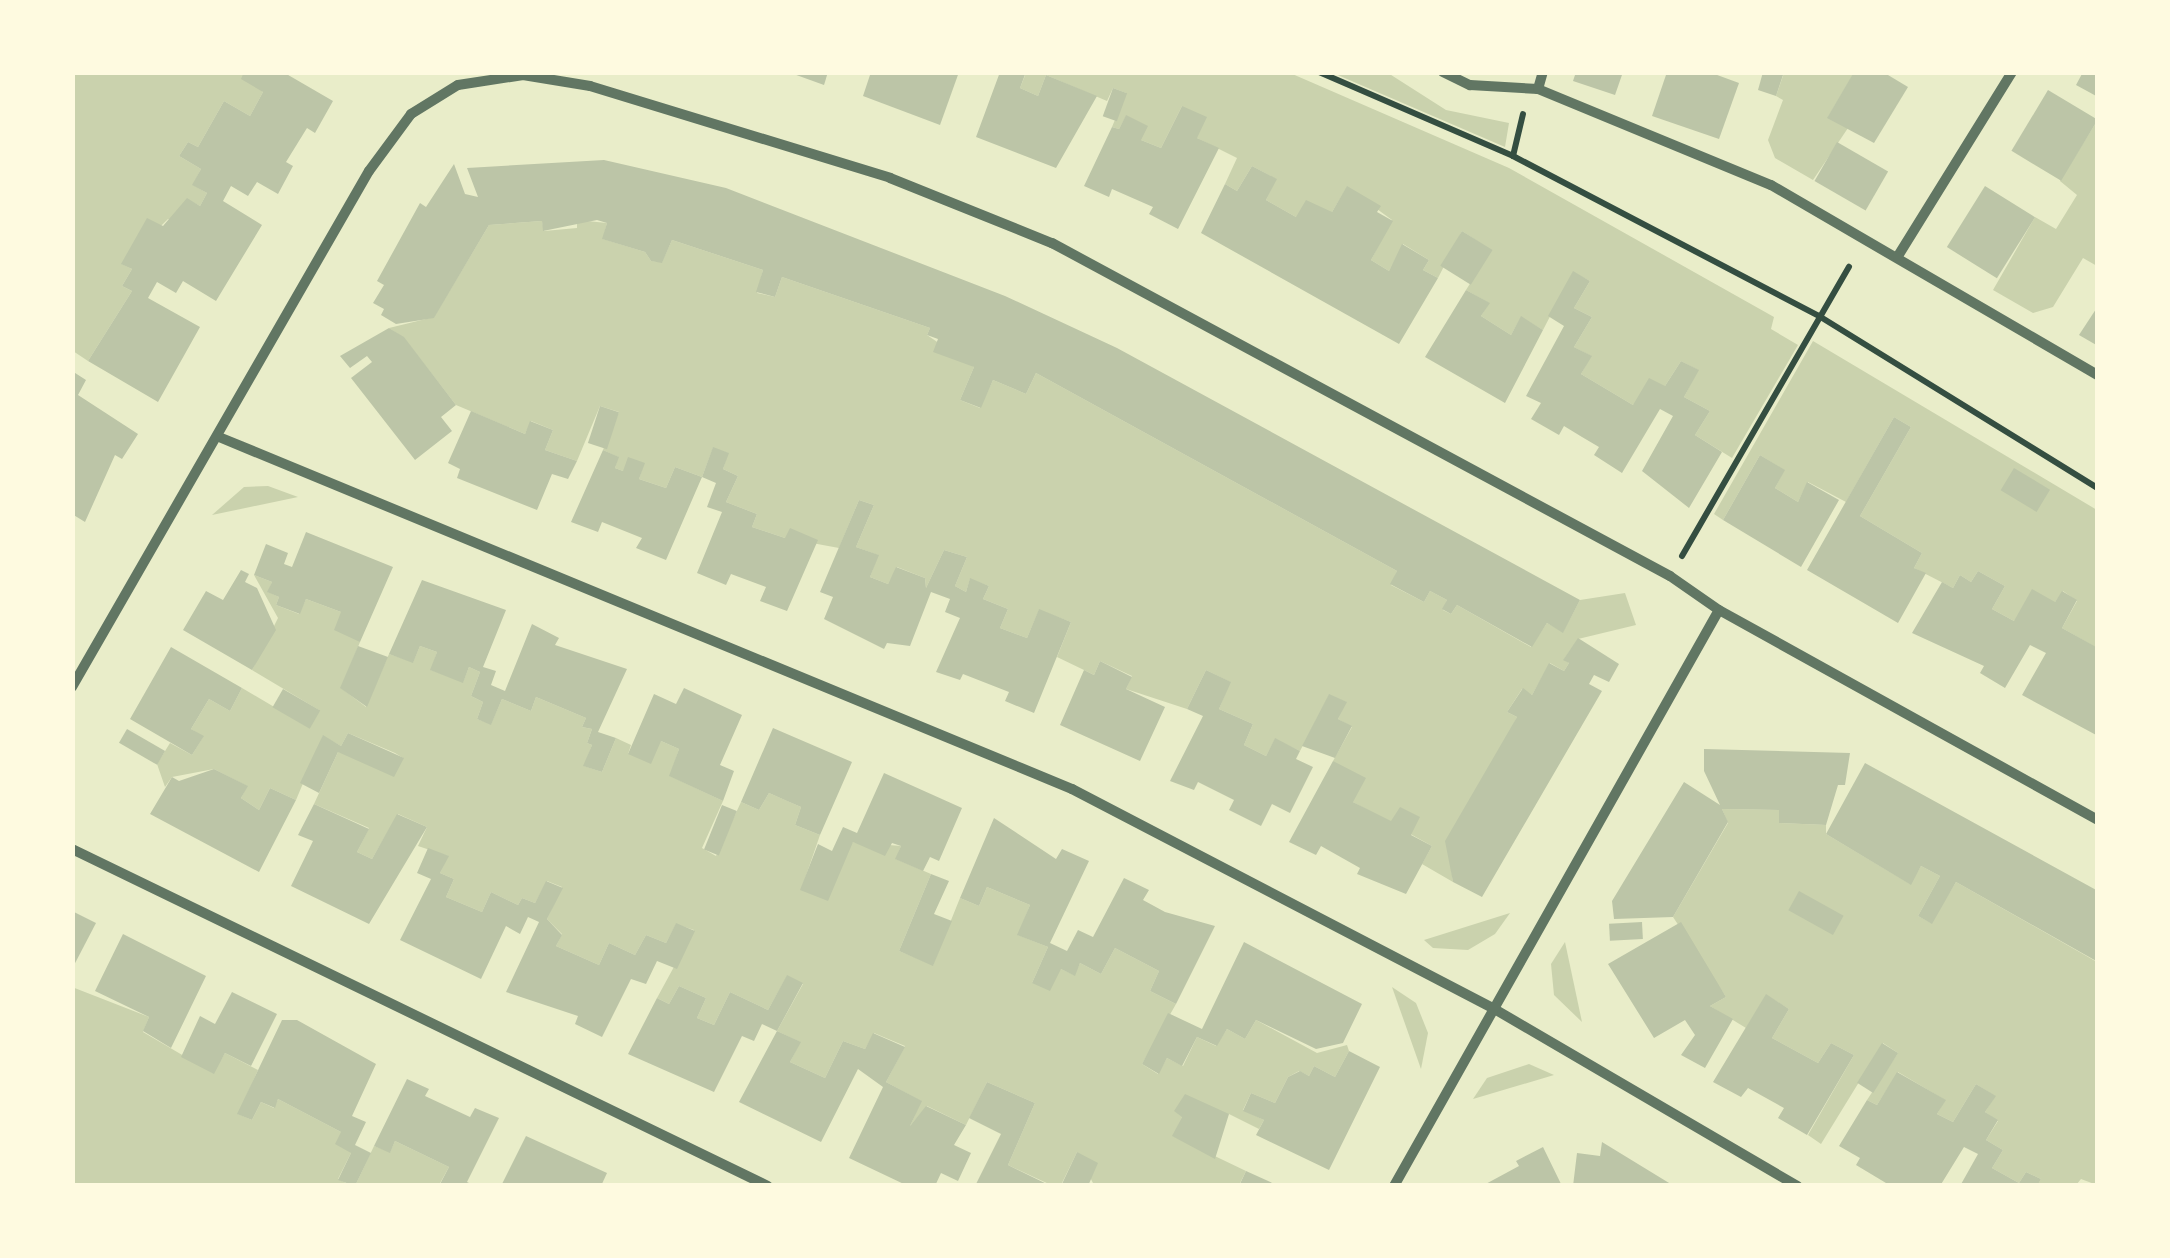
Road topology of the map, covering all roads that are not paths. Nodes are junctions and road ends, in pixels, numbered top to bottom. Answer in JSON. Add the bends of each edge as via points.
{"nodes":[{"id":1,"x":1444,"y":72,"type":"edge"},
{"id":2,"x":1543,"y":72,"type":"edge"},
{"id":3,"x":2012,"y":72,"type":"edge"},
{"id":4,"x":1538,"y":89,"type":"junction"},
{"id":5,"x":1898,"y":256,"type":"junction"},
{"id":6,"x":2098,"y":375,"type":"edge"},
{"id":7,"x":219,"y":437,"type":"junction"},
{"id":8,"x":1719,"y":610,"type":"junction"},
{"id":9,"x":72,"y":687,"type":"edge"},
{"id":10,"x":2098,"y":820,"type":"edge"},
{"id":11,"x":72,"y":849,"type":"edge"},
{"id":12,"x":1491,"y":1007,"type":"junction"},
{"id":13,"x":768,"y":1186,"type":"edge"},
{"id":14,"x":1394,"y":1186,"type":"edge"},
{"id":15,"x":1796,"y":1186,"type":"edge"}],
"edges":[{"from":1,"to":4,"type":"street","via":[[1470,86]]},
{"from":2,"to":4,"type":"street"},
{"from":3,"to":5,"type":"street"},
{"from":4,"to":5,"type":"street","via":[[1770,185],[1862,243]]},
{"from":5,"to":6,"type":"street"},
{"from":7,"to":8,"type":"street","via":[[369,170],[412,114],[458,85],[523,76],[590,86],[890,178],[1052,242],[1670,576]]},
{"from":7,"to":9,"type":"street"},
{"from":7,"to":12,"type":"street","via":[[1072,790]]},
{"from":8,"to":10,"type":"street"},
{"from":8,"to":12,"type":"street"},
{"from":11,"to":13,"type":"street"},
{"from":12,"to":14,"type":"street"},
{"from":12,"to":15,"type":"street"}]}
